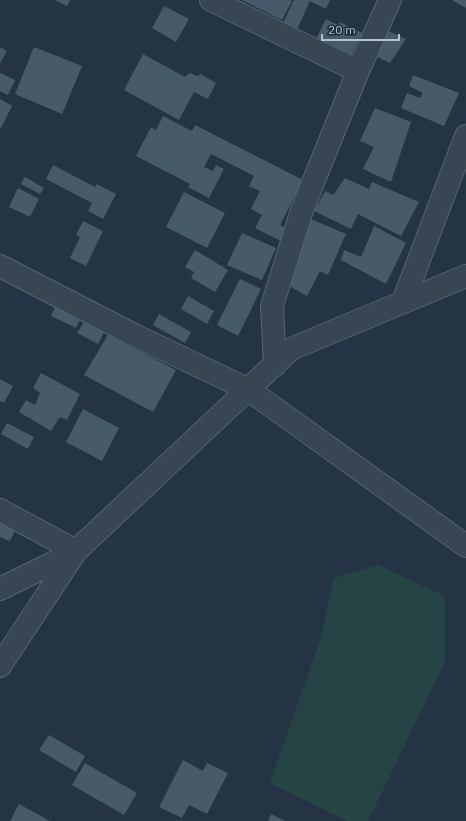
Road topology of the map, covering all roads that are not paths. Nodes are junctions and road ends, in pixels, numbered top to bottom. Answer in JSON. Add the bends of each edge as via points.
{"nodes":[{"id":1,"x":212,"y":0,"type":"edge"},
{"id":2,"x":390,"y":0,"type":"edge"},
{"id":3,"x":358,"y":71,"type":"junction"},
{"id":4,"x":466,"y":136,"type":"edge"},
{"id":5,"x":0,"y":266,"type":"edge"},
{"id":6,"x":466,"y":276,"type":"edge"},
{"id":7,"x":403,"y":302,"type":"junction"},
{"id":8,"x":275,"y":365,"type":"junction"},
{"id":9,"x":249,"y":390,"type":"junction"},
{"id":10,"x":0,"y":510,"type":"edge"},
{"id":11,"x":466,"y":546,"type":"edge"},
{"id":12,"x":76,"y":551,"type":"junction"},
{"id":13,"x":0,"y":589,"type":"edge"},
{"id":14,"x":0,"y":666,"type":"edge"}],
"edges":[{"from":1,"to":3,"type":"street"},
{"from":2,"to":3,"type":"street"},
{"from":3,"to":8,"type":"street","via":[[302,210],[272,306]]},
{"from":4,"to":7,"type":"street"},
{"from":5,"to":9,"type":"street","via":[[134,335]]},
{"from":6,"to":7,"type":"street"},
{"from":7,"to":8,"type":"street","via":[[291,349]]},
{"from":8,"to":9,"type":"street"},
{"from":9,"to":11,"type":"street"},
{"from":9,"to":12,"type":"street"},
{"from":10,"to":12,"type":"street"},
{"from":12,"to":13,"type":"street"},
{"from":12,"to":14,"type":"street"}]}
